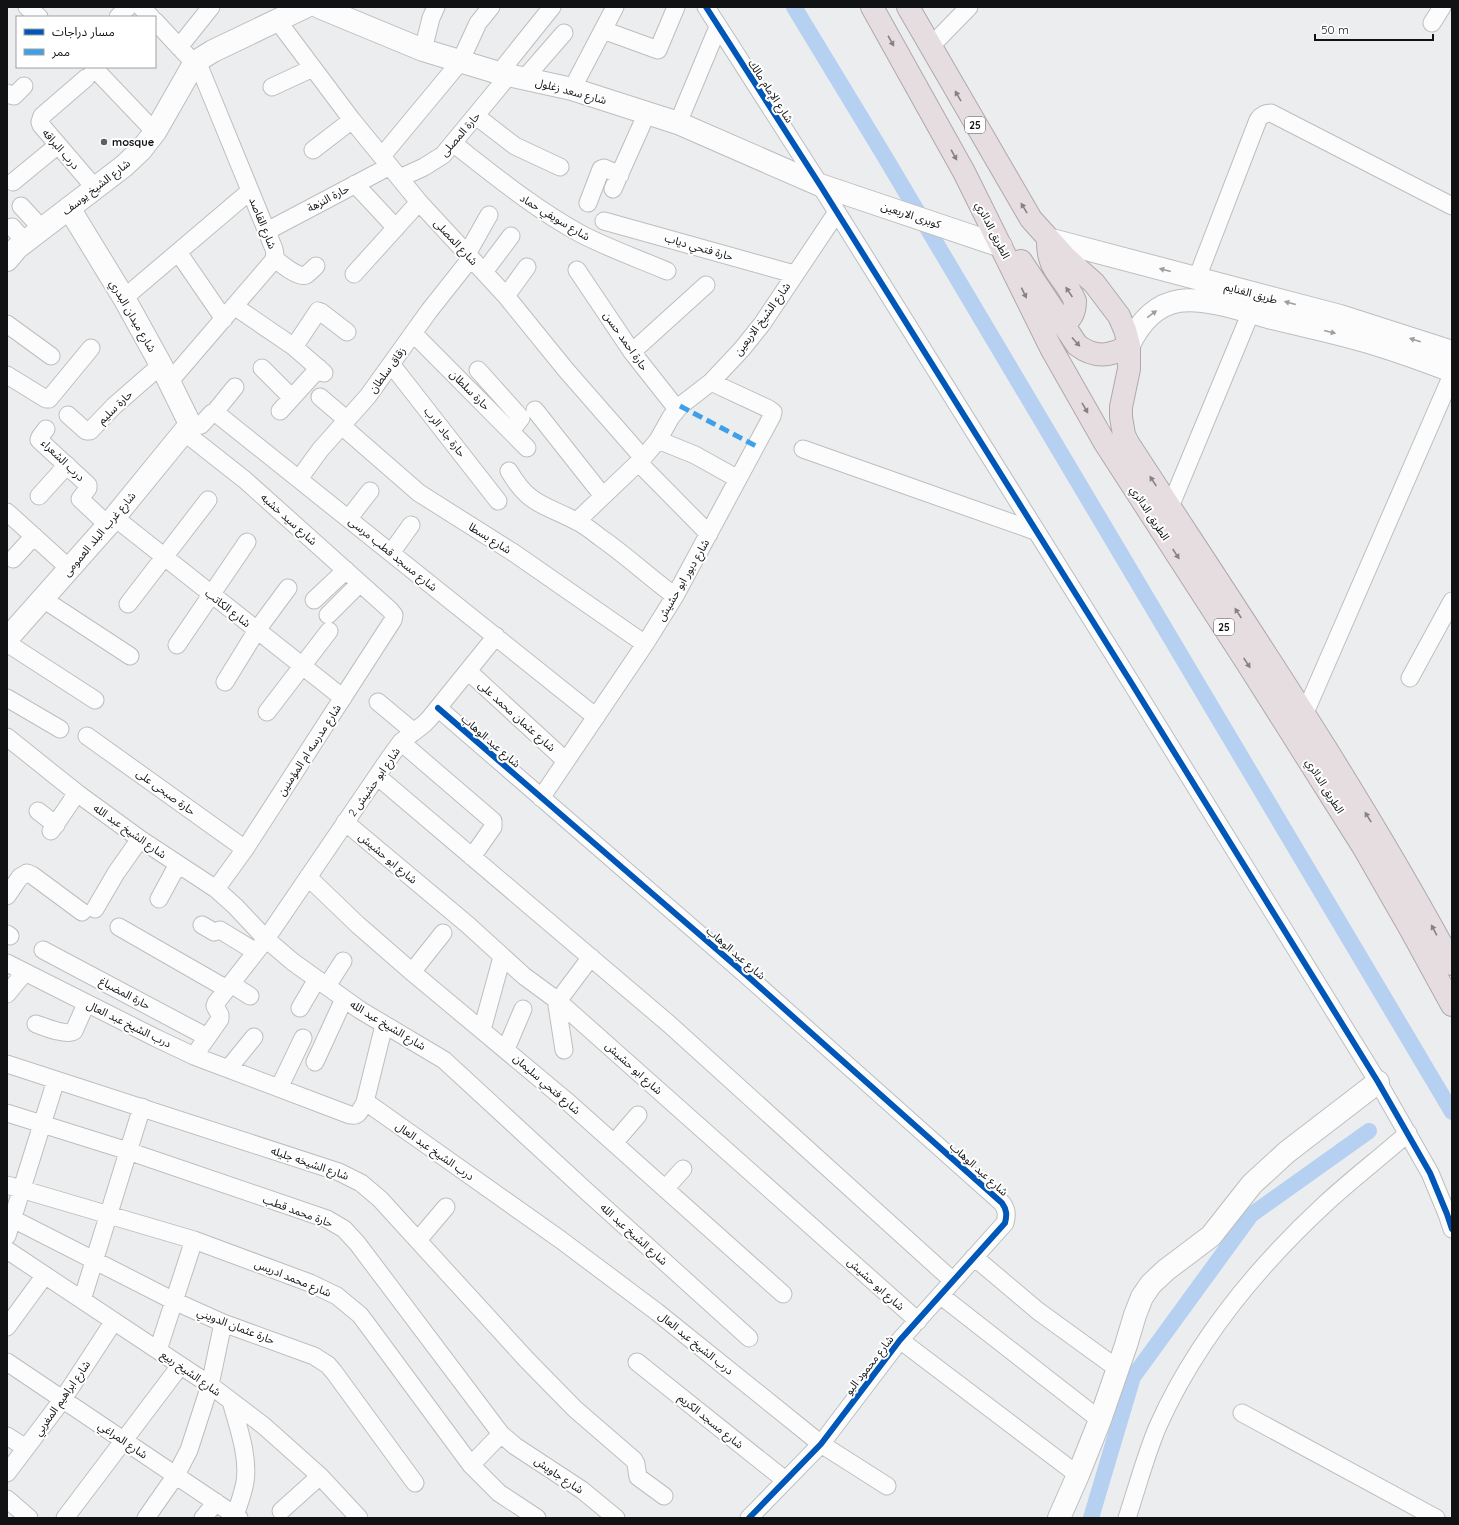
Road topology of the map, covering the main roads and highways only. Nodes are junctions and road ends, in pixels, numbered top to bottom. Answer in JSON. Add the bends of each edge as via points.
{"nodes":[{"id":1,"x":872,"y":7,"type":"edge"},
{"id":2,"x":908,"y":7,"type":"edge"},
{"id":3,"x":1048,"y":239,"type":"junction"},
{"id":4,"x":1001,"y":246,"type":"junction"},
{"id":5,"x":1063,"y":324,"type":"junction"},
{"id":6,"x":1128,"y":345,"type":"junction"},
{"id":7,"x":1452,"y":964,"type":"edge"},
{"id":8,"x":1452,"y":1005,"type":"edge"}],
"edges":[{"from":1,"to":4,"type":"highway","name":"الطريق الدائري","number":"25","one_way":true,"via":[[964,172]]},
{"from":3,"to":2,"type":"highway","name":"الطريق الدائري","number":"25","one_way":true,"via":[[1028,214]]},
{"from":5,"to":3,"type":"highway","one_way":true,"via":[[1072,317],[1075,301],[1051,264]]},
{"from":3,"to":6,"type":"highway","name":"الطريق الدائري","number":"25","via":[[1094,283],[1111,304],[1122,323]]},
{"from":4,"to":5,"type":"highway","via":[[1022,262]]},
{"from":4,"to":8,"type":"highway","name":"الطريق الدائري","number":"25","one_way":true,"via":[[1051,348],[1105,443],[1364,848]]},
{"from":5,"to":6,"type":"highway","one_way":true,"via":[[1077,345],[1093,354],[1112,354]]},
{"from":7,"to":6,"type":"highway","name":"الطريق الدائري","number":"25","one_way":true,"via":[[1381,837],[1128,443],[1122,426],[1121,407],[1128,369]]}]}
